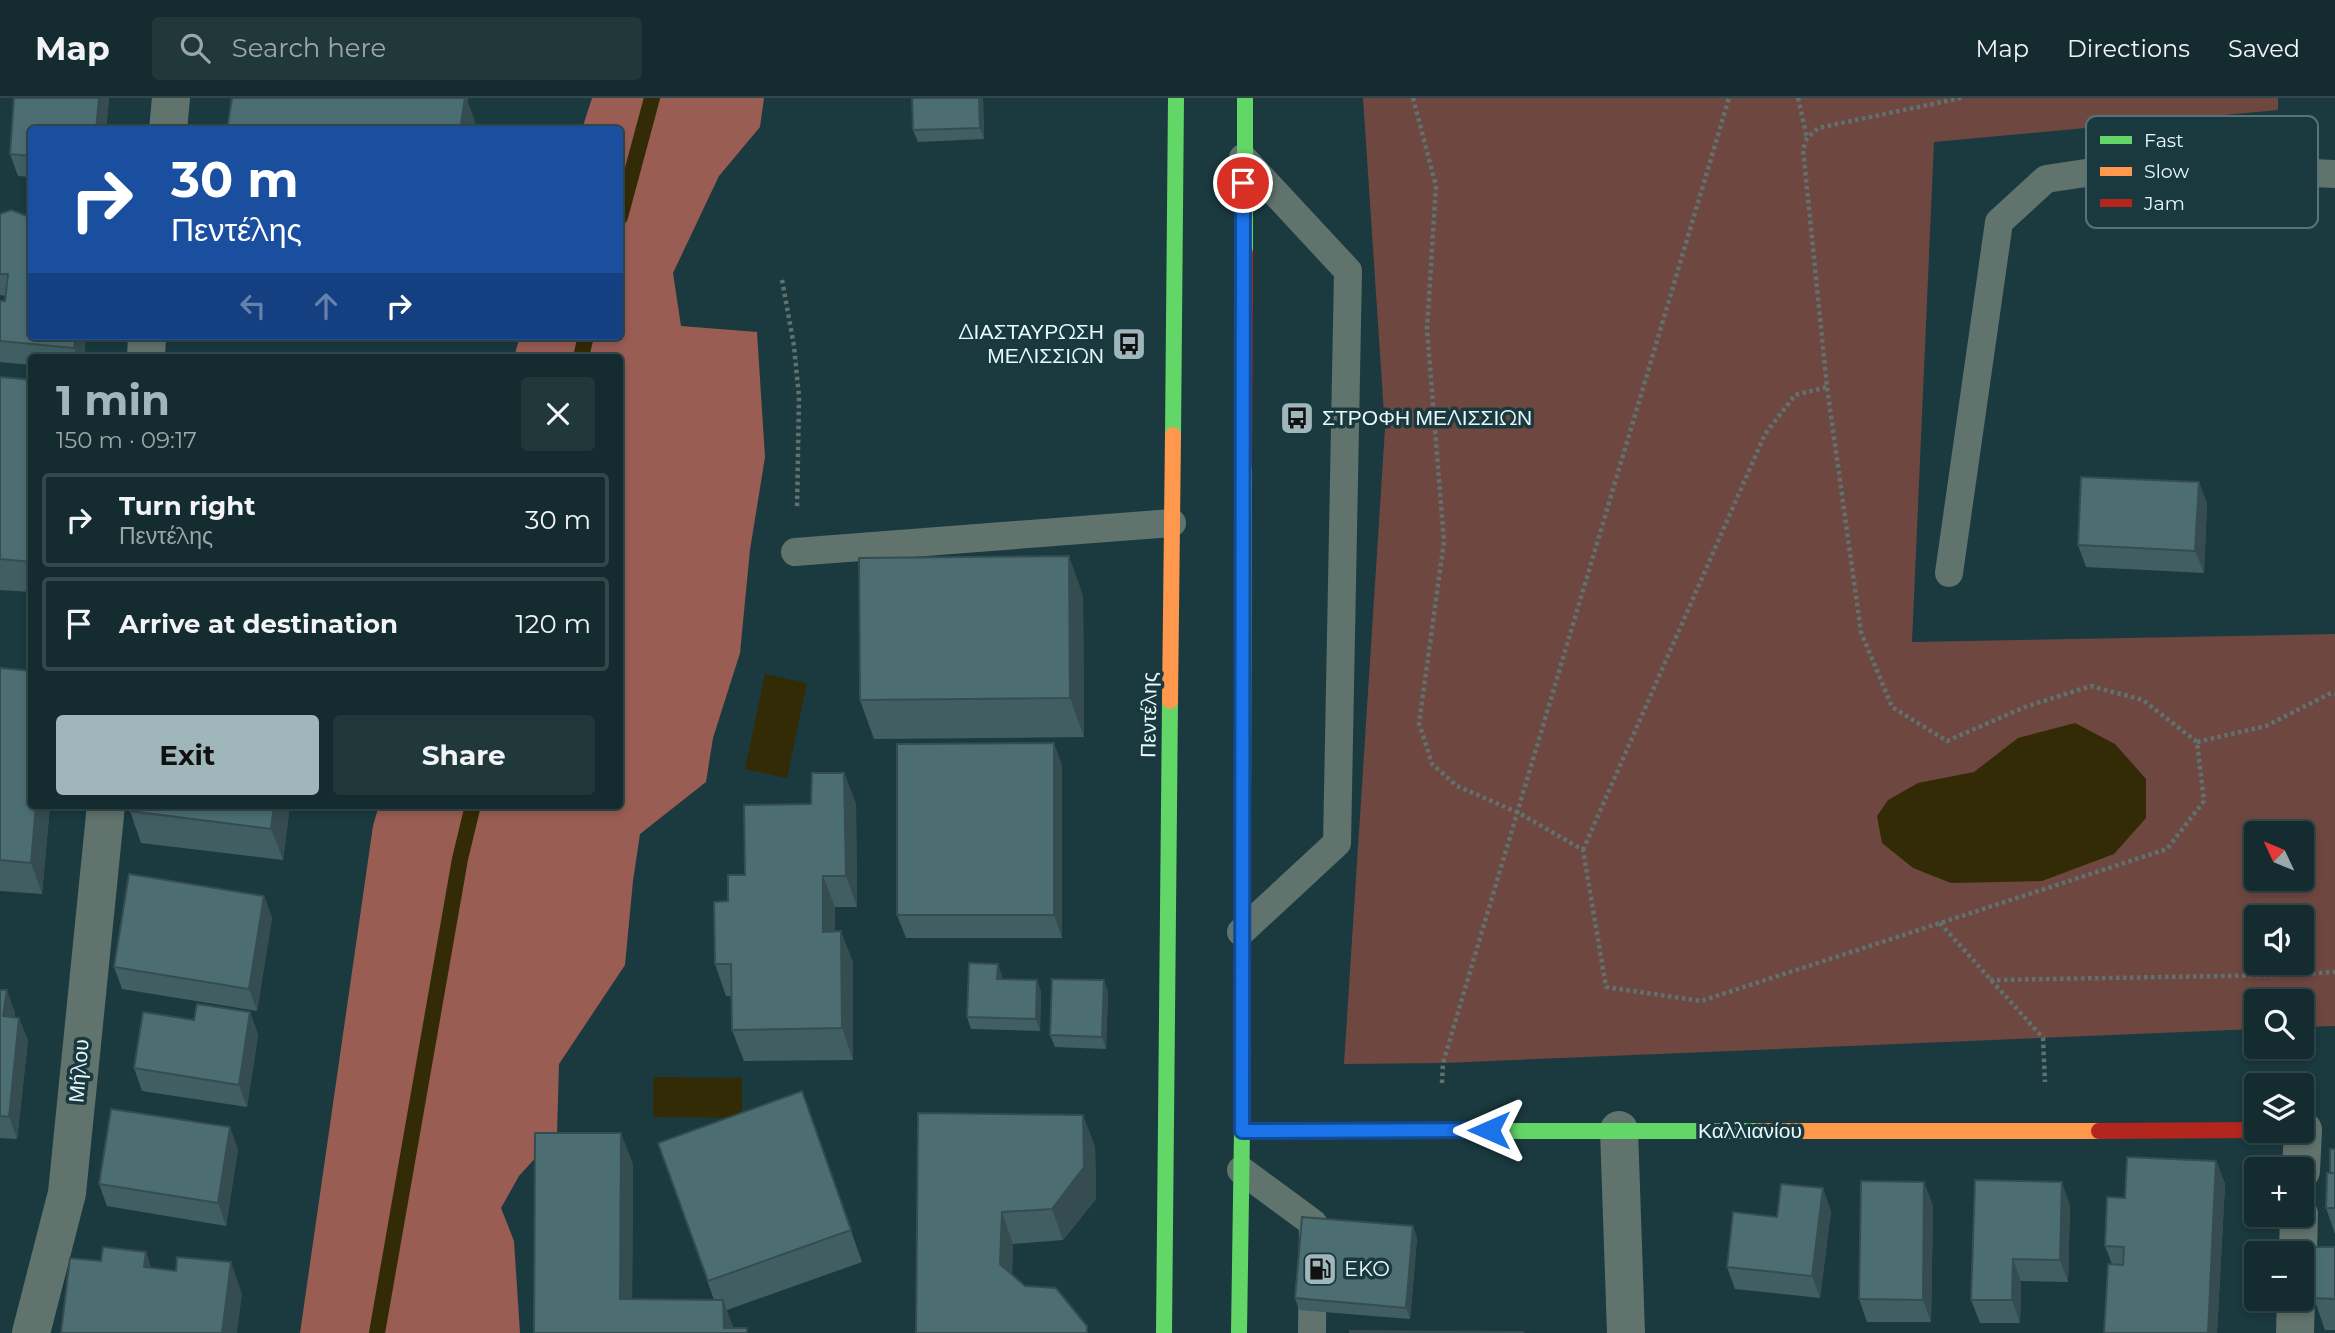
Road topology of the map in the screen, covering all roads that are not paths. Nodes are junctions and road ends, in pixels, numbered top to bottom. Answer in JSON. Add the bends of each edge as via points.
{"nodes":[{"id":1,"x":171,"y":98,"type":"edge"},
{"id":2,"x":1176,"y":98,"type":"edge"},
{"id":3,"x":1245,"y":98,"type":"edge"},
{"id":4,"x":168,"y":126,"type":"edge"},
{"id":5,"x":1243,"y":158,"type":"junction"},
{"id":6,"x":2086,"y":172,"type":"edge"},
{"id":7,"x":1172,"y":523,"type":"junction"},
{"id":8,"x":795,"y":552,"type":"road end"},
{"id":9,"x":1949,"y":573,"type":"dead end"},
{"id":10,"x":106,"y":809,"type":"edge"},
{"id":11,"x":1241,"y":932,"type":"junction"},
{"id":12,"x":1619,"y":1130,"type":"junction"},
{"id":13,"x":2244,"y":1130,"type":"edge"},
{"id":14,"x":1242,"y":1131,"type":"junction"},
{"id":15,"x":1241,"y":1170,"type":"junction"},
{"id":16,"x":2296,"y":1311,"type":"edge"},
{"id":17,"x":31,"y":1333,"type":"edge"},
{"id":18,"x":1164,"y":1333,"type":"edge"},
{"id":19,"x":1239,"y":1333,"type":"edge"},
{"id":20,"x":1312,"y":1333,"type":"edge"},
{"id":21,"x":1626,"y":1333,"type":"edge"},
{"id":22,"x":2295,"y":1333,"type":"edge"}],
"edges":[{"from":1,"to":4,"type":"street"},
{"from":2,"to":7,"type":"main road","name":"Πεντέλης"},
{"from":3,"to":5,"type":"main road"},
{"from":5,"to":11,"type":"main road"},
{"from":5,"to":11,"type":"lane","via":[[1348,271],[1337,843]]},
{"from":6,"to":9,"type":"lane","via":[[2046,179],[1999,222]]},
{"from":7,"to":8,"type":"lane"},
{"from":7,"to":18,"type":"main road","name":"Πεντέλης"},
{"from":10,"to":17,"type":"street","name":"Μήλου","via":[[67,1193]]},
{"from":11,"to":14,"type":"main road"},
{"from":12,"to":13,"type":"main road","name":"Καλλιανίου"},
{"from":12,"to":14,"type":"main road","name":"Καλλιανίου"},
{"from":12,"to":21,"type":"street"},
{"from":14,"to":15,"type":"main road"},
{"from":15,"to":19,"type":"main road"},
{"from":15,"to":20,"type":"lane","via":[[1312,1223]]},
{"from":16,"to":22,"type":"street"}]}
